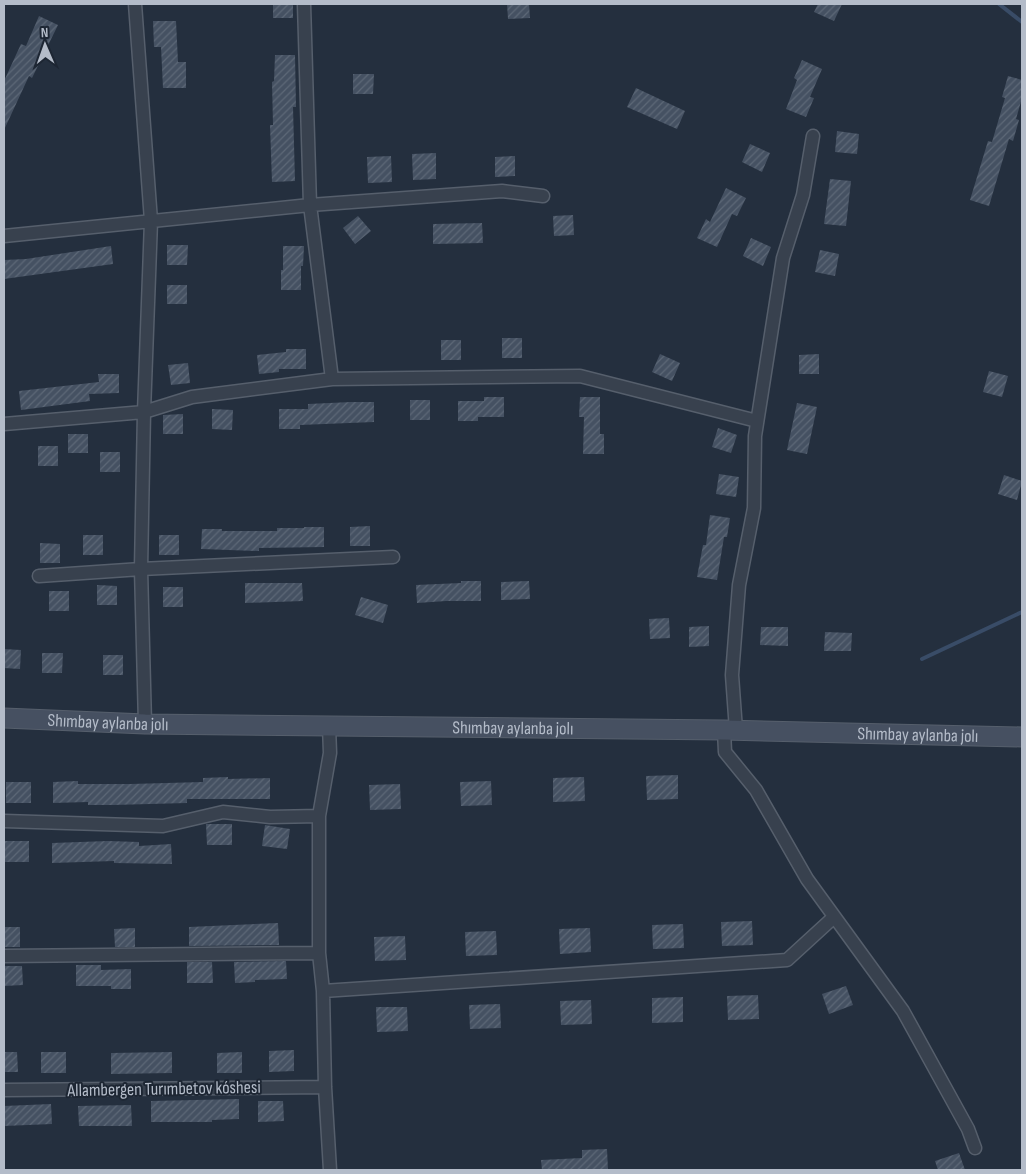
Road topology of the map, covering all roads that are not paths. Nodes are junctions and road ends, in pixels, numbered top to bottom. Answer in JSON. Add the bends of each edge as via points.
{"nodes":[{"id":1,"x":135,"y":4,"type":"edge"},
{"id":2,"x":304,"y":4,"type":"edge"},
{"id":3,"x":813,"y":136,"type":"dead end"},
{"id":4,"x":543,"y":196,"type":"dead end"},
{"id":5,"x":310,"y":205,"type":"junction"},
{"id":6,"x":151,"y":221,"type":"junction"},
{"id":7,"x":4,"y":236,"type":"edge"},
{"id":8,"x":332,"y":379,"type":"junction"},
{"id":9,"x":144,"y":412,"type":"junction"},
{"id":10,"x":757,"y":421,"type":"junction"},
{"id":11,"x":4,"y":424,"type":"edge"},
{"id":12,"x":393,"y":557,"type":"dead end"},
{"id":13,"x":141,"y":569,"type":"junction"},
{"id":14,"x":39,"y":576,"type":"dead end"},
{"id":15,"x":4,"y":718,"type":"edge"},
{"id":16,"x":145,"y":724,"type":"junction"},
{"id":17,"x":329,"y":726,"type":"junction"},
{"id":18,"x":730,"y":730,"type":"junction"},
{"id":19,"x":1022,"y":737,"type":"edge"},
{"id":20,"x":320,"y":816,"type":"junction"},
{"id":21,"x":4,"y":821,"type":"edge"},
{"id":22,"x":834,"y":917,"type":"junction"},
{"id":23,"x":319,"y":953,"type":"junction"},
{"id":24,"x":4,"y":956,"type":"edge"},
{"id":25,"x":323,"y":991,"type":"junction"},
{"id":26,"x":325,"y":1087,"type":"junction"},
{"id":27,"x":4,"y":1090,"type":"edge"},
{"id":28,"x":975,"y":1148,"type":"dead end"},
{"id":29,"x":330,"y":1170,"type":"edge"}],
"edges":[{"from":1,"to":6,"type":"street"},
{"from":2,"to":5,"type":"street"},
{"from":3,"to":10,"type":"street","via":[[803,195],[783,258]]},
{"from":4,"to":5,"type":"street","via":[[502,191]]},
{"from":5,"to":6,"type":"street"},
{"from":5,"to":8,"type":"street"},
{"from":6,"to":7,"type":"street"},
{"from":6,"to":9,"type":"street"},
{"from":8,"to":9,"type":"street","via":[[192,397]]},
{"from":8,"to":10,"type":"street","via":[[580,376]]},
{"from":9,"to":11,"type":"street"},
{"from":9,"to":13,"type":"street"},
{"from":10,"to":18,"type":"street","via":[[754,508],[739,585]]},
{"from":12,"to":13,"type":"street"},
{"from":13,"to":14,"type":"street"},
{"from":13,"to":16,"type":"street"},
{"from":15,"to":16,"type":"main road","name":"Shımbay aylanba jolı"},
{"from":16,"to":17,"type":"main road","name":"Shımbay aylanba jolı"},
{"from":17,"to":18,"type":"main road","name":"Shımbay aylanba jolı"},
{"from":17,"to":20,"type":"street","via":[[330,753]]},
{"from":18,"to":19,"type":"main road","name":"Shımbay aylanba jolı"},
{"from":18,"to":22,"type":"street","via":[[725,752],[756,790],[807,879]]},
{"from":20,"to":21,"type":"street","via":[[270,817],[223,812],[163,826]]},
{"from":20,"to":23,"type":"street"},
{"from":22,"to":25,"type":"street","via":[[787,960]]},
{"from":22,"to":28,"type":"street","via":[[903,1011],[968,1129]]},
{"from":23,"to":24,"type":"street"},
{"from":23,"to":25,"type":"street"},
{"from":25,"to":26,"type":"street"},
{"from":26,"to":27,"type":"street","name":"Allambergen Turımbetov kóshesi"},
{"from":26,"to":29,"type":"street"}]}
